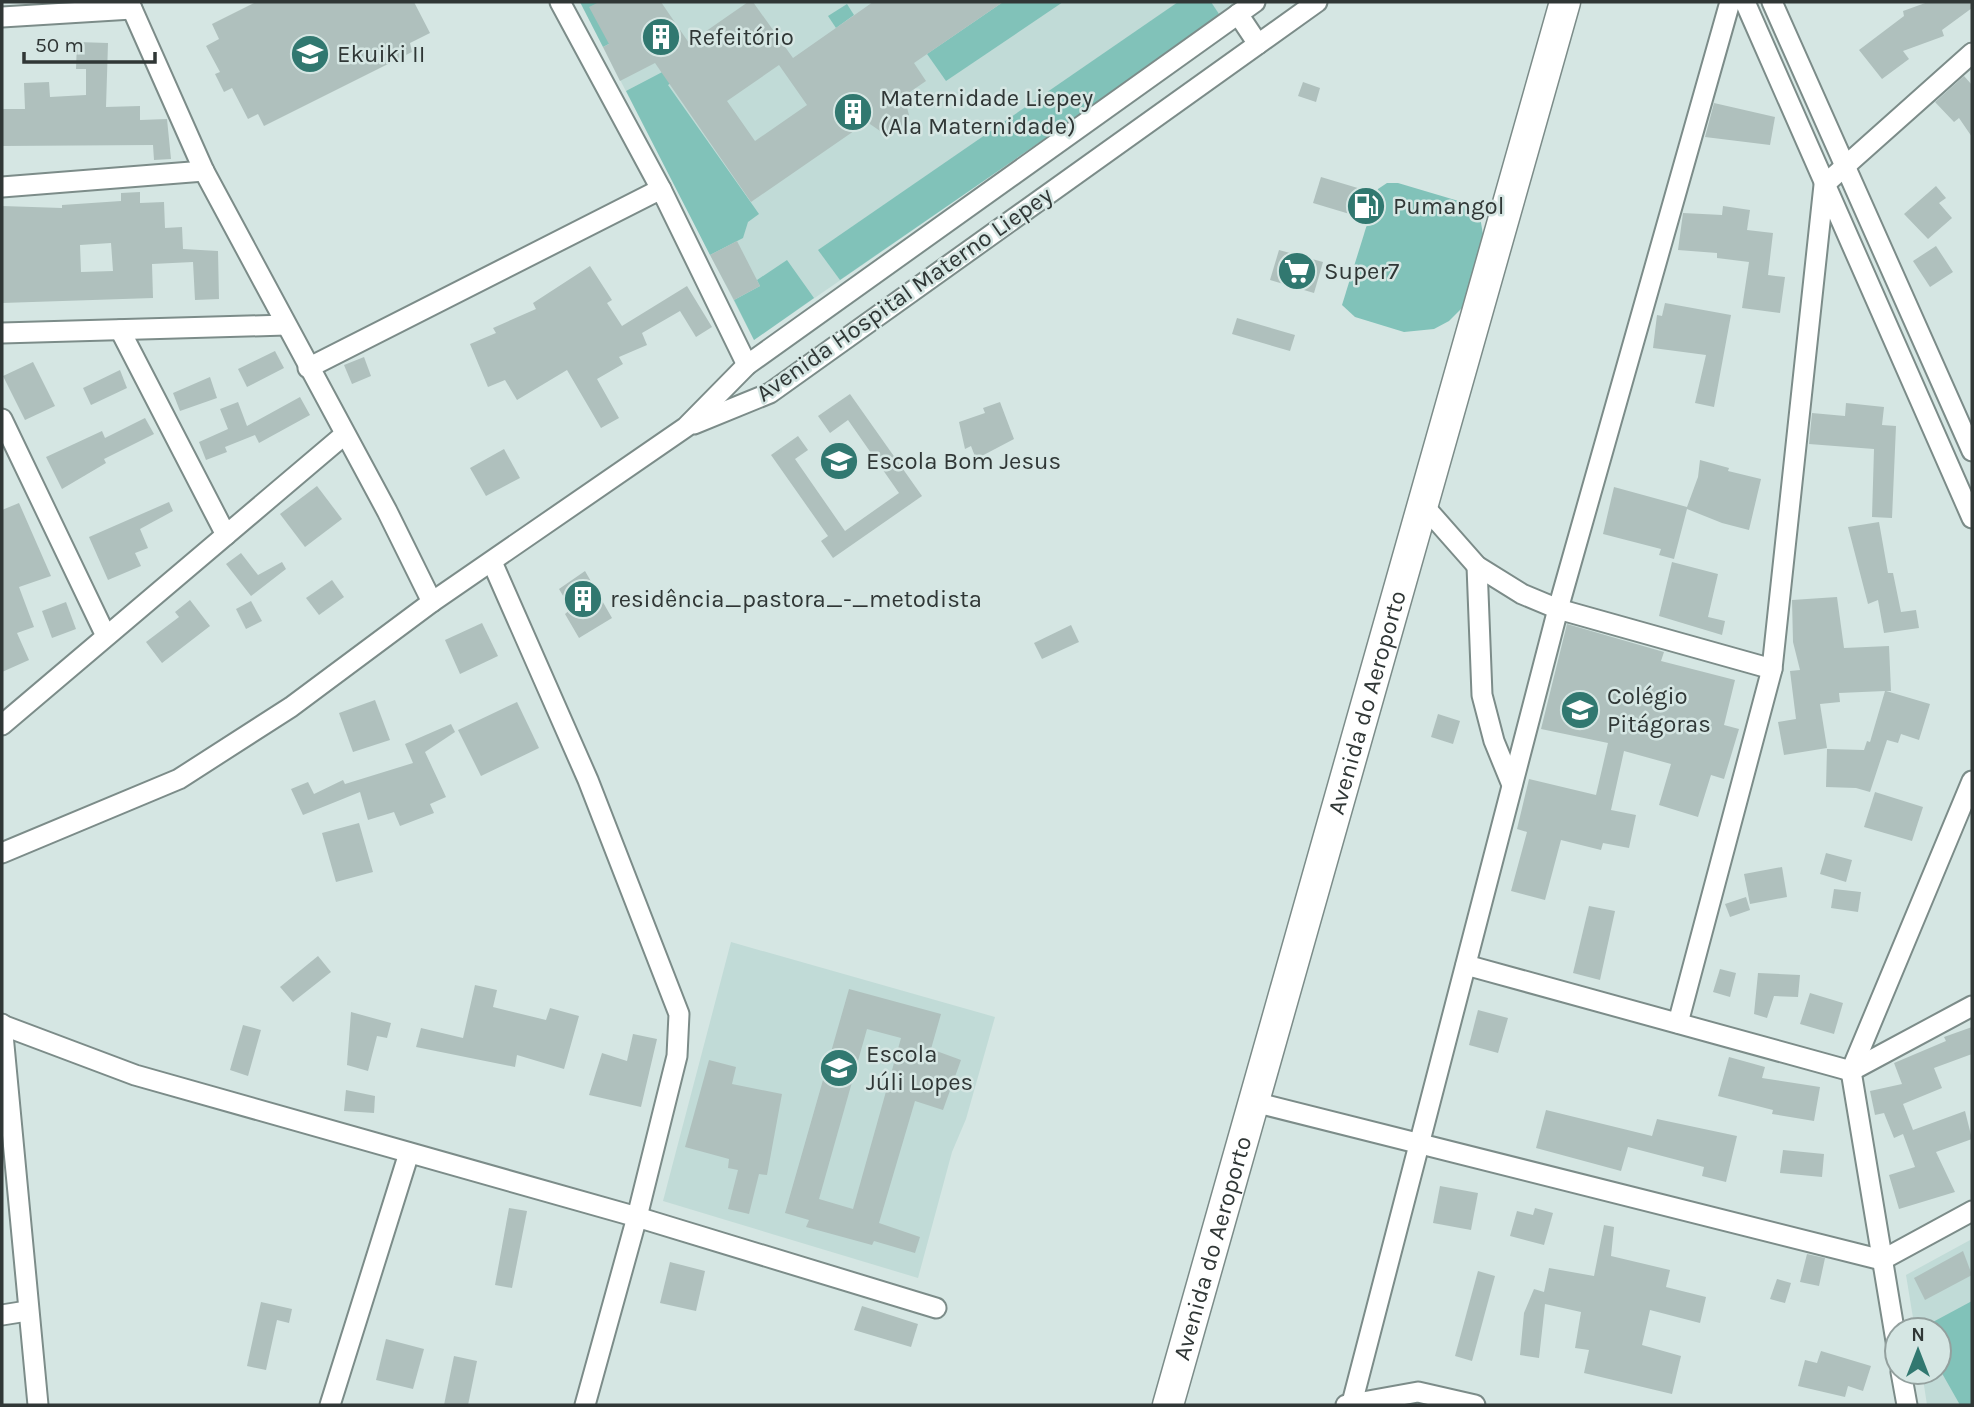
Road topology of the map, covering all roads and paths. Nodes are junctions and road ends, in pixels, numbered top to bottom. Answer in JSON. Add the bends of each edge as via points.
{"nodes":[{"id":1,"x":560,"y":2,"type":"edge"},
{"id":2,"x":1255,"y":2,"type":"edge"},
{"id":3,"x":1317,"y":2,"type":"edge"},
{"id":4,"x":1565,"y":2,"type":"edge"},
{"id":5,"x":1730,"y":2,"type":"edge"},
{"id":6,"x":1745,"y":2,"type":"edge"},
{"id":7,"x":1772,"y":2,"type":"edge"},
{"id":8,"x":131,"y":5,"type":"edge"},
{"id":9,"x":1238,"y":14,"type":"junction"},
{"id":10,"x":2,"y":17,"type":"edge"},
{"id":11,"x":1258,"y":44,"type":"junction"},
{"id":12,"x":1972,"y":53,"type":"edge"},
{"id":13,"x":1847,"y":167,"type":"junction"},
{"id":14,"x":204,"y":171,"type":"junction"},
{"id":15,"x":1824,"y":185,"type":"junction"},
{"id":16,"x":2,"y":187,"type":"edge"},
{"id":17,"x":661,"y":188,"type":"junction"},
{"id":18,"x":286,"y":325,"type":"junction"},
{"id":19,"x":120,"y":330,"type":"junction"},
{"id":20,"x":2,"y":333,"type":"edge"},
{"id":21,"x":747,"y":365,"type":"junction"},
{"id":22,"x":308,"y":368,"type":"junction"},
{"id":23,"x":2,"y":419,"type":"edge"},
{"id":24,"x":686,"y":428,"type":"junction"},
{"id":25,"x":344,"y":435,"type":"junction"},
{"id":26,"x":1972,"y":451,"type":"edge"},
{"id":27,"x":1424,"y":506,"type":"junction"},
{"id":28,"x":1972,"y":518,"type":"edge"},
{"id":29,"x":226,"y":534,"type":"junction"},
{"id":30,"x":492,"y":562,"type":"junction"},
{"id":31,"x":1477,"y":566,"type":"junction"},
{"id":32,"x":432,"y":602,"type":"junction"},
{"id":33,"x":1558,"y":609,"type":"junction"},
{"id":34,"x":106,"y":636,"type":"junction"},
{"id":35,"x":1772,"y":669,"type":"junction"},
{"id":36,"x":2,"y":724,"type":"edge"},
{"id":37,"x":1972,"y":781,"type":"edge"},
{"id":38,"x":1513,"y":785,"type":"junction"},
{"id":39,"x":2,"y":853,"type":"edge"},
{"id":40,"x":1466,"y":965,"type":"junction"},
{"id":41,"x":1972,"y":1006,"type":"edge"},
{"id":42,"x":1678,"y":1023,"type":"junction"},
{"id":43,"x":2,"y":1025,"type":"edge"},
{"id":44,"x":1851,"y":1071,"type":"junction"},
{"id":45,"x":1254,"y":1102,"type":"junction"},
{"id":46,"x":1420,"y":1144,"type":"junction"},
{"id":47,"x":409,"y":1153,"type":"junction"},
{"id":48,"x":1972,"y":1211,"type":"edge"},
{"id":49,"x":637,"y":1217,"type":"junction"},
{"id":50,"x":1882,"y":1260,"type":"junction"},
{"id":51,"x":936,"y":1308,"type":"dead end"},
{"id":52,"x":27,"y":1311,"type":"junction"},
{"id":53,"x":2,"y":1315,"type":"edge"},
{"id":54,"x":1892,"y":1316,"type":"edge"},
{"id":55,"x":1904,"y":1386,"type":"edge"},
{"id":56,"x":1349,"y":1404,"type":"edge"},
{"id":57,"x":38,"y":1405,"type":"edge"},
{"id":58,"x":330,"y":1405,"type":"edge"},
{"id":59,"x":585,"y":1405,"type":"edge"},
{"id":60,"x":1168,"y":1405,"type":"edge"},
{"id":61,"x":1475,"y":1405,"type":"edge"},
{"id":62,"x":1907,"y":1405,"type":"edge"}],
"edges":[{"from":1,"to":17,"type":"street"},
{"from":2,"to":9,"type":"street","name":"Avenida Hospital Materno Liepey"},
{"from":3,"to":11,"type":"street","name":"Avenida Hospital Materno Liepey"},
{"from":4,"to":27,"type":"main road","name":"Avenida do Aeroporto"},
{"from":5,"to":33,"type":"street"},
{"from":6,"to":15,"type":"street"},
{"from":7,"to":13,"type":"street"},
{"from":8,"to":10,"type":"street"},
{"from":8,"to":14,"type":"street"},
{"from":9,"to":11,"type":"street"},
{"from":9,"to":21,"type":"street","name":"Avenida Hospital Materno Liepey"},
{"from":11,"to":24,"type":"street","name":"Avenida Hospital Materno Liepey","via":[[770,393]]},
{"from":12,"to":13,"type":"street"},
{"from":13,"to":15,"type":"street"},
{"from":13,"to":26,"type":"street"},
{"from":14,"to":16,"type":"street"},
{"from":14,"to":18,"type":"street"},
{"from":15,"to":28,"type":"street"},
{"from":15,"to":35,"type":"street"},
{"from":17,"to":21,"type":"street"},
{"from":17,"to":22,"type":"street"},
{"from":18,"to":19,"type":"street"},
{"from":18,"to":22,"type":"street"},
{"from":19,"to":20,"type":"street"},
{"from":19,"to":29,"type":"street"},
{"from":21,"to":24,"type":"street","name":"Avenida Hospital Materno Liepey"},
{"from":22,"to":25,"type":"street"},
{"from":23,"to":34,"type":"street"},
{"from":24,"to":30,"type":"street"},
{"from":25,"to":29,"type":"street"},
{"from":25,"to":32,"type":"street"},
{"from":27,"to":31,"type":"street"},
{"from":27,"to":45,"type":"main road","name":"Avenida do Aeroporto"},
{"from":29,"to":34,"type":"street"},
{"from":30,"to":32,"type":"street"},
{"from":30,"to":49,"type":"street","via":[[588,780],[679,1014],[677,1056]]},
{"from":31,"to":33,"type":"street","via":[[1521,594]]},
{"from":31,"to":38,"type":"street","via":[[1482,695],[1494,741]]},
{"from":32,"to":39,"type":"street","via":[[292,707],[179,779]]},
{"from":33,"to":35,"type":"street"},
{"from":33,"to":38,"type":"street"},
{"from":34,"to":36,"type":"street"},
{"from":35,"to":42,"type":"street"},
{"from":37,"to":44,"type":"street"},
{"from":38,"to":40,"type":"street"},
{"from":40,"to":42,"type":"street"},
{"from":40,"to":46,"type":"street"},
{"from":41,"to":44,"type":"street"},
{"from":42,"to":44,"type":"street"},
{"from":43,"to":47,"type":"street","via":[[135,1075]]},
{"from":43,"to":52,"type":"street"},
{"from":44,"to":50,"type":"street"},
{"from":45,"to":46,"type":"street"},
{"from":45,"to":60,"type":"main road","name":"Avenida do Aeroporto"},
{"from":46,"to":50,"type":"street"},
{"from":46,"to":56,"type":"street"},
{"from":47,"to":49,"type":"street"},
{"from":47,"to":58,"type":"street"},
{"from":48,"to":50,"type":"street"},
{"from":49,"to":51,"type":"street"},
{"from":49,"to":59,"type":"street"},
{"from":50,"to":54,"type":"street"},
{"from":52,"to":53,"type":"street"},
{"from":52,"to":57,"type":"street"},
{"from":55,"to":62,"type":"street"},
{"from":56,"to":61,"type":"street","via":[[1418,1392]]}]}
